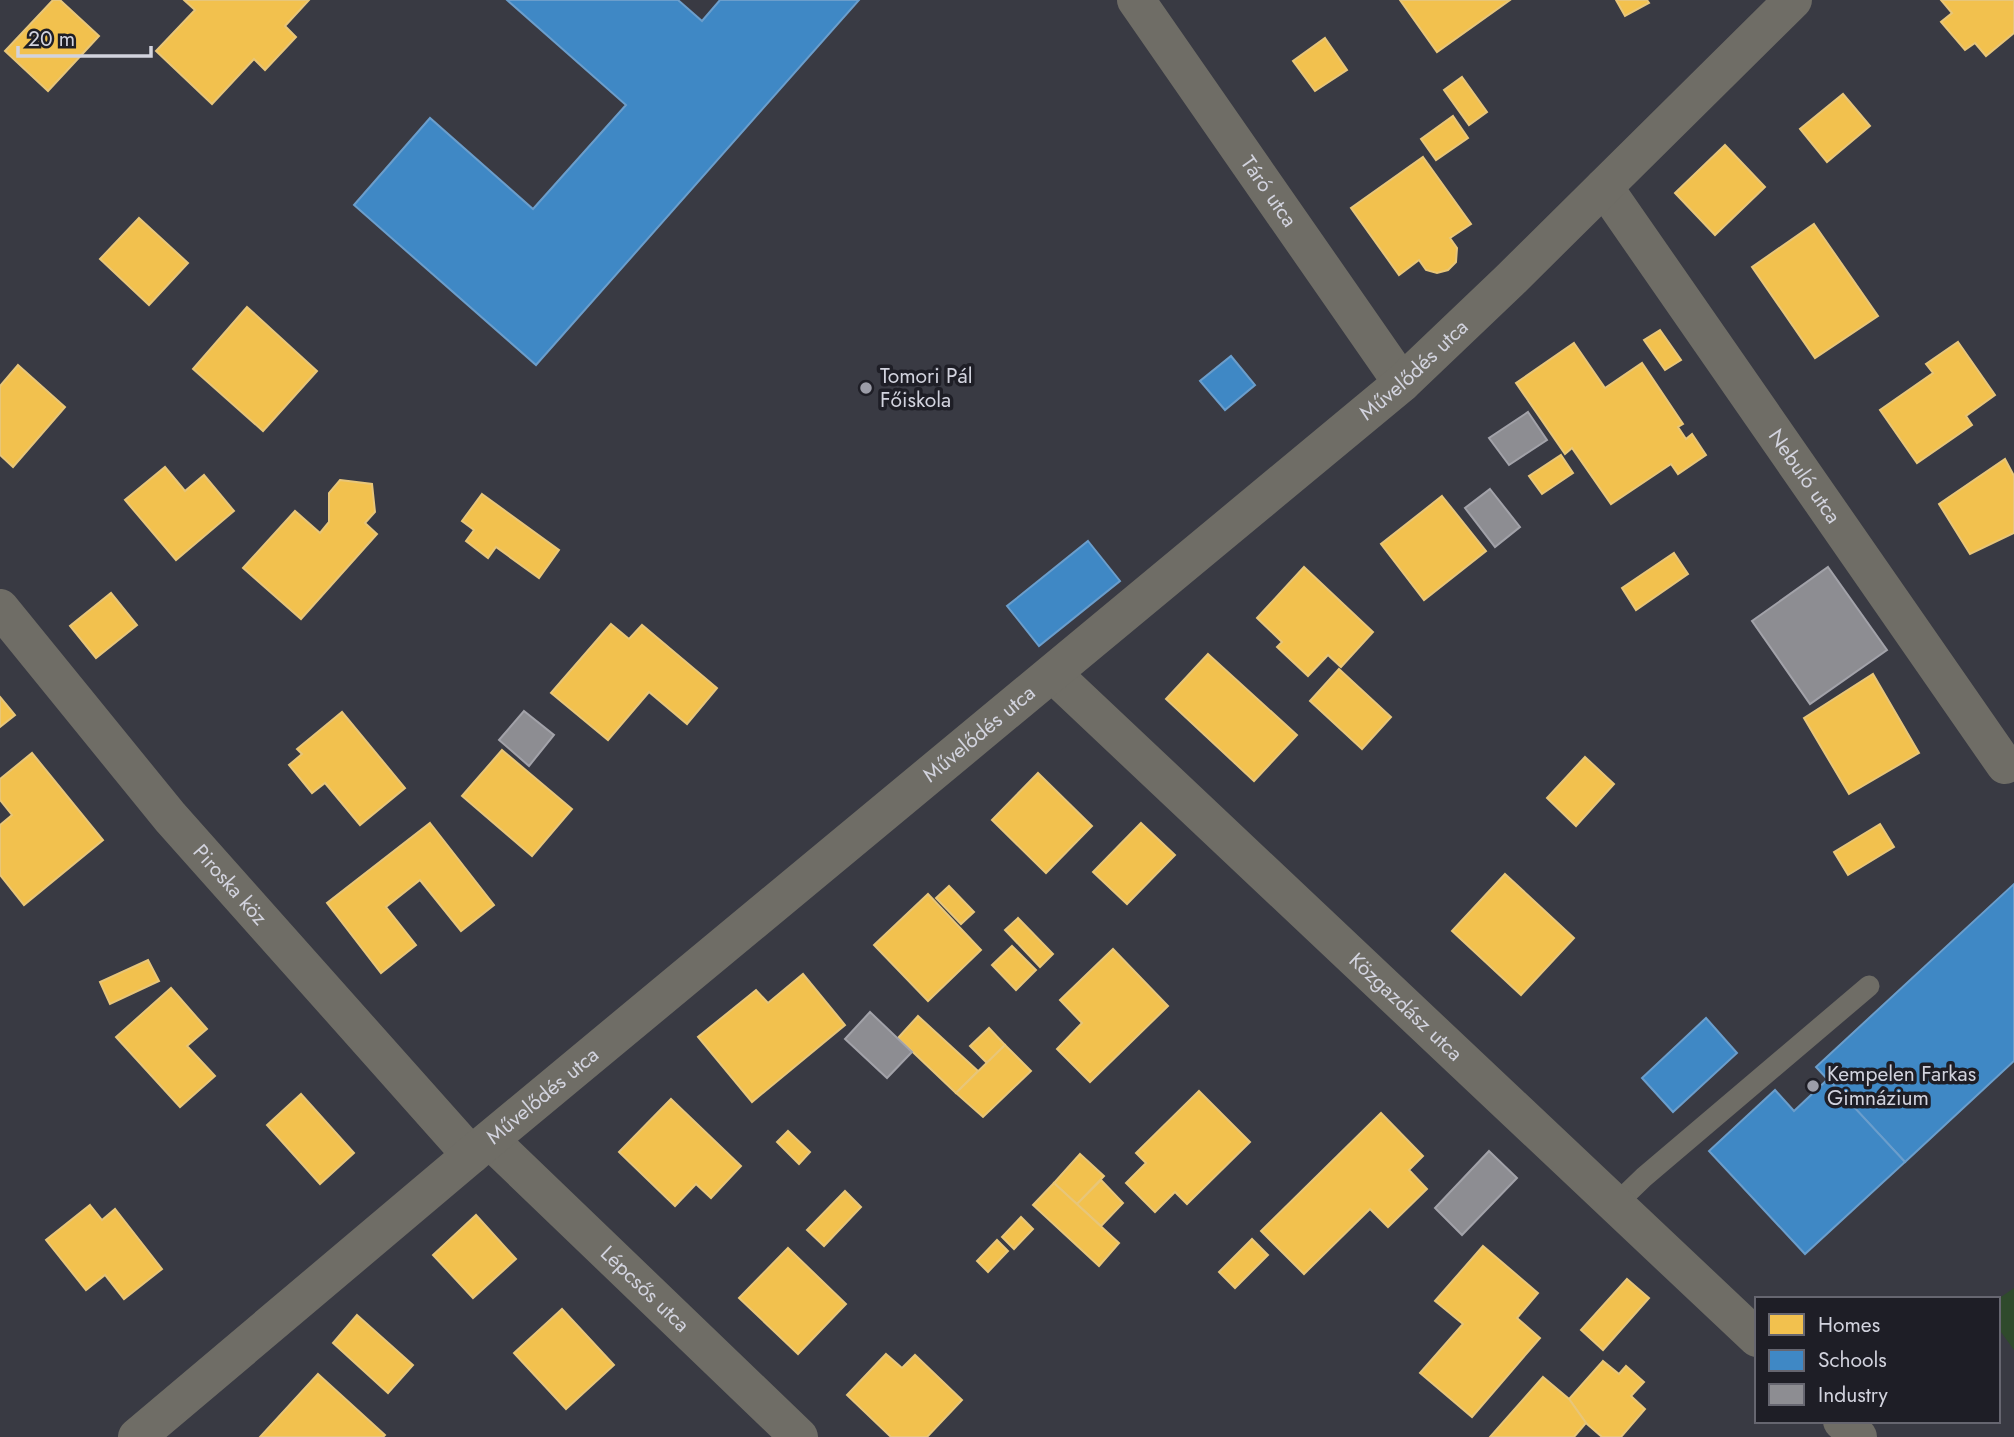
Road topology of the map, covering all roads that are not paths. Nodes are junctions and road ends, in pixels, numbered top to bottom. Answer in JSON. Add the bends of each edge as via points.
{"nodes":[{"id":1,"x":1136,"y":0,"type":"edge"},
{"id":2,"x":1793,"y":0,"type":"edge"},
{"id":3,"x":1604,"y":187,"type":"junction"},
{"id":4,"x":1402,"y":383,"type":"junction"},
{"id":5,"x":0,"y":608,"type":"edge"},
{"id":6,"x":1053,"y":674,"type":"junction"},
{"id":7,"x":2005,"y":765,"type":"dead end"},
{"id":8,"x":1869,"y":986,"type":"dead end"},
{"id":9,"x":481,"y":1147,"type":"junction"},
{"id":10,"x":1615,"y":1205,"type":"junction"},
{"id":11,"x":1755,"y":1336,"type":"edge"},
{"id":12,"x":1844,"y":1423,"type":"edge"},
{"id":13,"x":137,"y":1437,"type":"edge"},
{"id":14,"x":799,"y":1437,"type":"edge"},
{"id":15,"x":1858,"y":1437,"type":"edge"}],
"edges":[{"from":1,"to":4,"type":"street","name":"Táró utca"},
{"from":2,"to":3,"type":"street","name":"Művelődés utca"},
{"from":3,"to":4,"type":"street","name":"Művelődés utca"},
{"from":3,"to":7,"type":"street","name":"Nebuló utca"},
{"from":4,"to":6,"type":"street","name":"Művelődés utca"},
{"from":5,"to":9,"type":"street","name":"Piroska köz","via":[[170,817]]},
{"from":6,"to":9,"type":"street","name":"Művelődés utca"},
{"from":6,"to":10,"type":"street","name":"Közgazdász utca"},
{"from":8,"to":10,"type":"lane"},
{"from":9,"to":13,"type":"street","name":"Művelődés utca"},
{"from":9,"to":14,"type":"street","name":"Lépcsős utca"},
{"from":10,"to":11,"type":"street","name":"Közgazdász utca"},
{"from":12,"to":15,"type":"street"}]}
